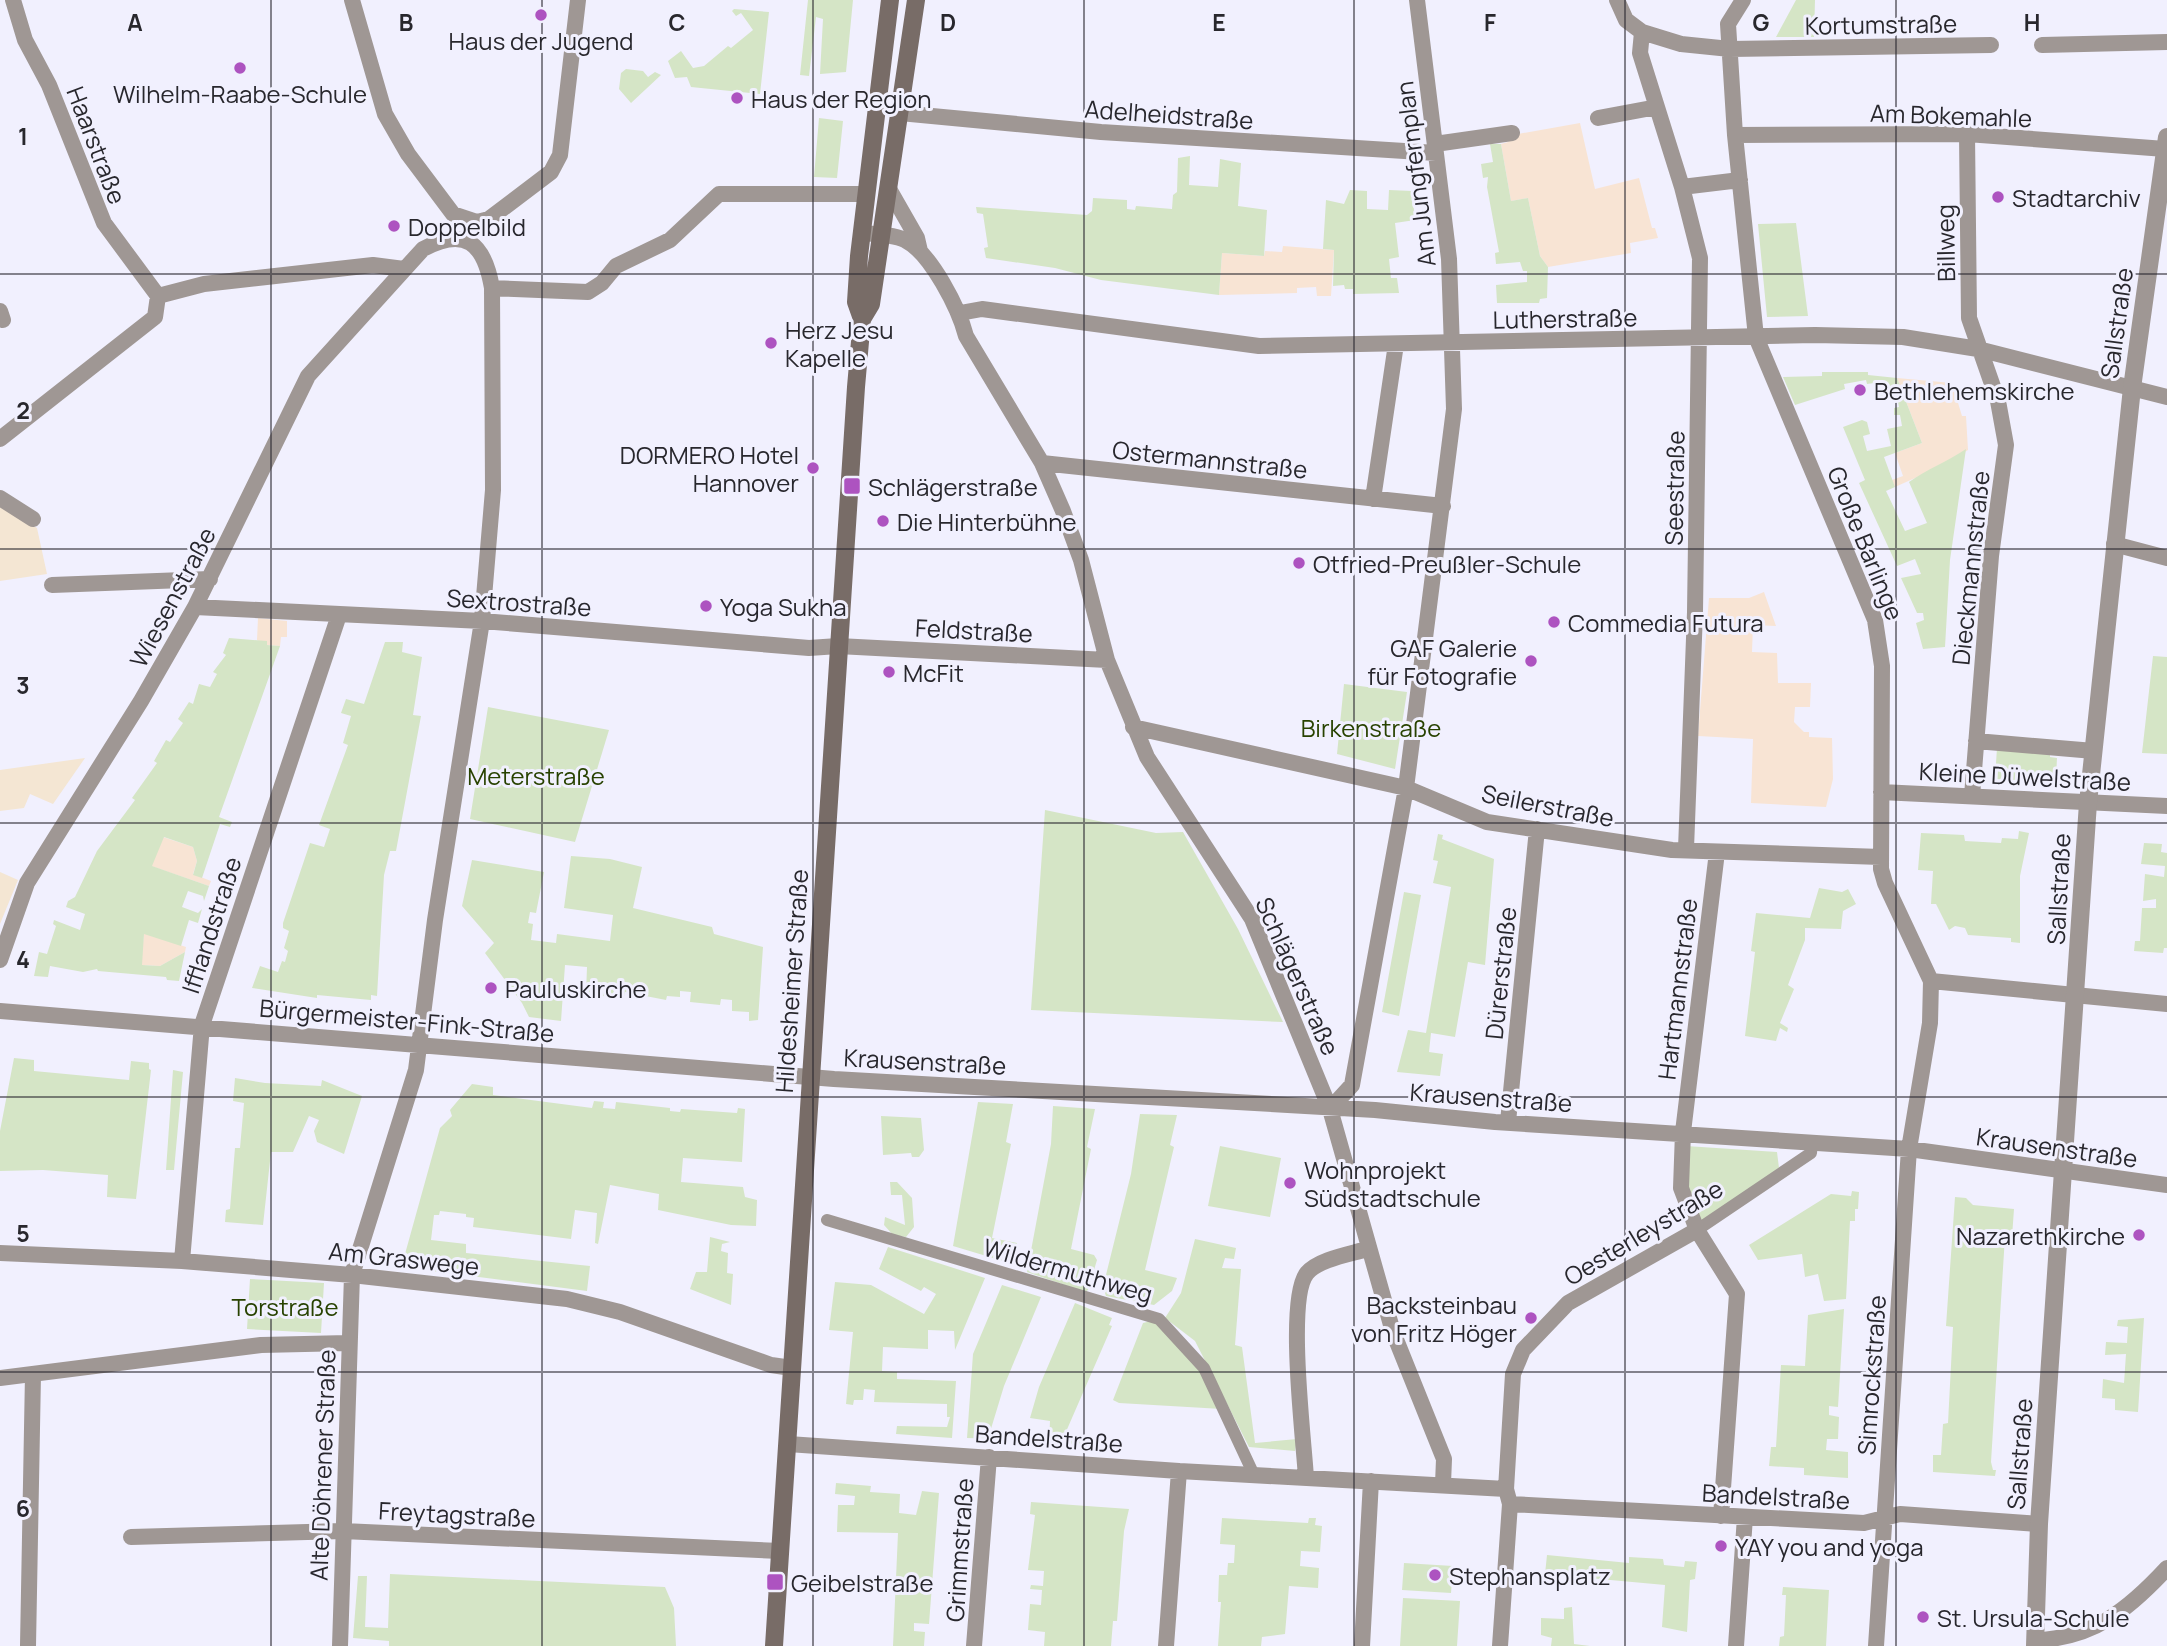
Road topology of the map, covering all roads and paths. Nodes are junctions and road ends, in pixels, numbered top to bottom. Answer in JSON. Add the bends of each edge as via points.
{"nodes":[{"id":1,"x":13,"y":0,"type":"edge"},
{"id":2,"x":352,"y":0,"type":"edge"},
{"id":3,"x":579,"y":0,"type":"edge"},
{"id":4,"x":890,"y":0,"type":"edge"},
{"id":5,"x":916,"y":0,"type":"edge"},
{"id":6,"x":1417,"y":0,"type":"edge"},
{"id":7,"x":1617,"y":0,"type":"edge"},
{"id":8,"x":1743,"y":0,"type":"edge"},
{"id":9,"x":1642,"y":32,"type":"junction"},
{"id":10,"x":2167,"y":43,"type":"edge"},
{"id":11,"x":1990,"y":45,"type":"dead end"},
{"id":12,"x":2042,"y":45,"type":"dead end"},
{"id":13,"x":1730,"y":49,"type":"junction"},
{"id":14,"x":1657,"y":107,"type":"junction"},
{"id":15,"x":900,"y":113,"type":"junction"},
{"id":16,"x":1598,"y":118,"type":"dead end"},
{"id":17,"x":1512,"y":133,"type":"dead end"},
{"id":18,"x":1966,"y":134,"type":"junction"},
{"id":19,"x":1735,"y":135,"type":"junction"},
{"id":20,"x":2166,"y":143,"type":"edge"},
{"id":21,"x":1435,"y":148,"type":"junction"},
{"id":22,"x":1740,"y":180,"type":"junction"},
{"id":23,"x":1682,"y":187,"type":"junction"},
{"id":24,"x":889,"y":189,"type":"junction"},
{"id":25,"x":866,"y":194,"type":"junction"},
{"id":26,"x":862,"y":233,"type":"junction"},
{"id":27,"x":882,"y":235,"type":"junction"},
{"id":28,"x":920,"y":251,"type":"junction"},
{"id":29,"x":404,"y":269,"type":"junction"},
{"id":30,"x":492,"y":288,"type":"junction"},
{"id":31,"x":158,"y":296,"type":"junction"},
{"id":32,"x":960,"y":313,"type":"junction"},
{"id":33,"x":862,"y":319,"type":"junction"},
{"id":34,"x":1699,"y":337,"type":"junction"},
{"id":35,"x":1756,"y":337,"type":"junction"},
{"id":36,"x":1454,"y":343,"type":"junction"},
{"id":37,"x":1396,"y":344,"type":"junction"},
{"id":38,"x":1978,"y":349,"type":"junction"},
{"id":39,"x":2132,"y":388,"type":"junction"},
{"id":40,"x":2167,"y":397,"type":"edge"},
{"id":41,"x":0,"y":439,"type":"edge"},
{"id":42,"x":1042,"y":463,"type":"junction"},
{"id":43,"x":0,"y":498,"type":"edge"},
{"id":44,"x":1373,"y":499,"type":"junction"},
{"id":45,"x":1443,"y":506,"type":"junction"},
{"id":46,"x":33,"y":519,"type":"dead end"},
{"id":47,"x":2114,"y":544,"type":"junction"},
{"id":48,"x":2167,"y":558,"type":"edge"},
{"id":49,"x":210,"y":579,"type":"junction"},
{"id":50,"x":52,"y":585,"type":"dead end"},
{"id":51,"x":195,"y":607,"type":"junction"},
{"id":52,"x":339,"y":615,"type":"junction"},
{"id":53,"x":482,"y":621,"type":"junction"},
{"id":54,"x":838,"y":646,"type":"junction"},
{"id":55,"x":1107,"y":660,"type":"junction"},
{"id":56,"x":1133,"y":727,"type":"junction"},
{"id":57,"x":1976,"y":741,"type":"junction"},
{"id":58,"x":2094,"y":751,"type":"junction"},
{"id":59,"x":1406,"y":788,"type":"junction"},
{"id":60,"x":1881,"y":792,"type":"junction"},
{"id":61,"x":1972,"y":796,"type":"junction"},
{"id":62,"x":2088,"y":803,"type":"junction"},
{"id":63,"x":2167,"y":806,"type":"edge"},
{"id":64,"x":1537,"y":829,"type":"junction"},
{"id":65,"x":1686,"y":849,"type":"junction"},
{"id":66,"x":1717,"y":852,"type":"junction"},
{"id":67,"x":1881,"y":857,"type":"junction"},
{"id":68,"x":0,"y":960,"type":"edge"},
{"id":69,"x":1931,"y":981,"type":"junction"},
{"id":70,"x":2076,"y":996,"type":"junction"},
{"id":71,"x":2167,"y":1004,"type":"edge"},
{"id":72,"x":0,"y":1010,"type":"edge"},
{"id":73,"x":202,"y":1025,"type":"junction"},
{"id":74,"x":421,"y":1044,"type":"junction"},
{"id":75,"x":809,"y":1076,"type":"junction"},
{"id":76,"x":1330,"y":1109,"type":"junction"},
{"id":77,"x":1508,"y":1122,"type":"junction"},
{"id":78,"x":1683,"y":1132,"type":"junction"},
{"id":79,"x":1812,"y":1142,"type":"junction"},
{"id":80,"x":1909,"y":1149,"type":"junction"},
{"id":81,"x":2063,"y":1170,"type":"junction"},
{"id":82,"x":2167,"y":1185,"type":"edge"},
{"id":83,"x":827,"y":1220,"type":"dead end"},
{"id":84,"x":1697,"y":1230,"type":"junction"},
{"id":85,"x":1367,"y":1249,"type":"junction"},
{"id":86,"x":0,"y":1253,"type":"edge"},
{"id":87,"x":182,"y":1261,"type":"junction"},
{"id":88,"x":352,"y":1275,"type":"junction"},
{"id":89,"x":348,"y":1343,"type":"junction"},
{"id":90,"x":792,"y":1368,"type":"junction"},
{"id":91,"x":33,"y":1374,"type":"junction"},
{"id":92,"x":0,"y":1378,"type":"edge"},
{"id":93,"x":788,"y":1444,"type":"junction"},
{"id":94,"x":989,"y":1457,"type":"junction"},
{"id":95,"x":1179,"y":1471,"type":"junction"},
{"id":96,"x":1254,"y":1475,"type":"junction"},
{"id":97,"x":1306,"y":1478,"type":"junction"},
{"id":98,"x":1371,"y":1481,"type":"junction"},
{"id":99,"x":1443,"y":1485,"type":"junction"},
{"id":100,"x":1508,"y":1496,"type":"junction"},
{"id":101,"x":1721,"y":1516,"type":"junction"},
{"id":102,"x":1745,"y":1517,"type":"junction"},
{"id":103,"x":1884,"y":1520,"type":"junction"},
{"id":104,"x":2039,"y":1524,"type":"junction"},
{"id":105,"x":343,"y":1531,"type":"junction"},
{"id":106,"x":131,"y":1538,"type":"dead end"},
{"id":107,"x":780,"y":1551,"type":"junction"},
{"id":108,"x":2167,"y":1568,"type":"edge"},
{"id":109,"x":2035,"y":1643,"type":"edge"},
{"id":110,"x":28,"y":1646,"type":"edge"},
{"id":111,"x":340,"y":1646,"type":"edge"},
{"id":112,"x":774,"y":1646,"type":"edge"},
{"id":113,"x":974,"y":1646,"type":"edge"},
{"id":114,"x":1166,"y":1646,"type":"edge"},
{"id":115,"x":1362,"y":1646,"type":"edge"},
{"id":116,"x":1500,"y":1646,"type":"edge"},
{"id":117,"x":1737,"y":1646,"type":"edge"},
{"id":118,"x":1876,"y":1646,"type":"edge"}],
"edges":[{"from":1,"to":31,"type":"street","name":"Haarstraße","via":[[25,40],[50,85],[104,223]]},
{"from":2,"to":3,"type":"street","via":[[385,114],[453,214],[467,220],[489,219],[551,172],[560,155]]},
{"from":4,"to":25,"type":"main road","name":"Hildesheimer Straße"},
{"from":5,"to":15,"type":"main road","name":"Hildesheimer Straße"},
{"from":6,"to":21,"type":"street","name":"Am Jungfernplan"},
{"from":7,"to":9,"type":"street","via":[[1626,20]]},
{"from":8,"to":13,"type":"street","name":"Große Barlinge","via":[[1728,24]]},
{"from":9,"to":13,"type":"street","name":"Kortumstraße","via":[[1681,44]]},
{"from":9,"to":14,"type":"street","name":"Seestraße","via":[[1640,53]]},
{"from":10,"to":12,"type":"street"},
{"from":11,"to":13,"type":"street","name":"Kortumstraße"},
{"from":13,"to":19,"type":"street","name":"Große Barlinge"},
{"from":14,"to":16,"type":"street"},
{"from":14,"to":23,"type":"street","name":"Seestraße"},
{"from":15,"to":21,"type":"street","name":"Adelheidstraße","via":[[1101,132]]},
{"from":15,"to":24,"type":"main road","name":"Hildesheimer Straße"},
{"from":17,"to":21,"type":"street","name":"Adelheidstraße"},
{"from":18,"to":19,"type":"street","name":"Am Bokemahle"},
{"from":18,"to":20,"type":"street","name":"Am Bokemahle"},
{"from":18,"to":38,"type":"street","name":"Billweg","via":[[1969,318]]},
{"from":19,"to":22,"type":"street","name":"Große Barlinge"},
{"from":20,"to":39,"type":"street","name":"Sallstraße"},
{"from":21,"to":36,"type":"street","name":"Am Jungfernplan"},
{"from":22,"to":23,"type":"street"},
{"from":22,"to":35,"type":"street","name":"Große Barlinge"},
{"from":23,"to":34,"type":"street","name":"Seestraße","via":[[1700,258]]},
{"from":24,"to":27,"type":"main road","name":"Hildesheimer Straße"},
{"from":24,"to":28,"type":"street","name":"Schlägerstraße","via":[[918,238]]},
{"from":25,"to":26,"type":"main road","name":"Hildesheimer Straße"},
{"from":25,"to":30,"type":"street","via":[[719,194],[670,240],[617,265],[588,292]]},
{"from":26,"to":27,"type":"street"},
{"from":26,"to":33,"type":"main road","name":"Hildesheimer Straße","via":[[856,302]]},
{"from":27,"to":28,"type":"street","via":[[906,241]]},
{"from":27,"to":33,"type":"main road","name":"Hildesheimer Straße","via":[[871,304]]},
{"from":28,"to":32,"type":"street","name":"Schlägerstraße"},
{"from":29,"to":30,"type":"street","via":[[423,249],[447,237],[461,238],[476,248]]},
{"from":29,"to":31,"type":"street","via":[[360,267],[204,285]]},
{"from":29,"to":49,"type":"street","name":"Wiesenstraße","via":[[308,376]]},
{"from":30,"to":53,"type":"street","via":[[493,490]]},
{"from":31,"to":41,"type":"street","via":[[155,317]]},
{"from":32,"to":37,"type":"street","name":"Lutherstraße","via":[[982,309],[1259,346]]},
{"from":32,"to":42,"type":"street","name":"Schlägerstraße","via":[[966,336]]},
{"from":33,"to":54,"type":"main road","name":"Hildesheimer Straße"},
{"from":34,"to":35,"type":"street","name":"Lutherstraße"},
{"from":34,"to":36,"type":"street","name":"Lutherstraße"},
{"from":34,"to":65,"type":"street","name":"Seestraße"},
{"from":35,"to":38,"type":"street","name":"Lutherstraße","via":[[1903,337]]},
{"from":35,"to":60,"type":"street","name":"Große Barlinge","via":[[1875,620],[1882,666]]},
{"from":36,"to":37,"type":"street","name":"Lutherstraße"},
{"from":36,"to":45,"type":"street","via":[[1454,409]]},
{"from":37,"to":44,"type":"street"},
{"from":38,"to":39,"type":"street","name":"Lutherstraße"},
{"from":38,"to":57,"type":"street","name":"Dieckmannstraße","via":[[1998,401],[2006,445],[1991,556]]},
{"from":39,"to":40,"type":"street","name":"Lutherstraße"},
{"from":39,"to":47,"type":"street","name":"Sallstraße"},
{"from":42,"to":44,"type":"street","name":"Ostermannstraße"},
{"from":42,"to":55,"type":"street","name":"Schlägerstraße","via":[[1081,560]]},
{"from":43,"to":46,"type":"street"},
{"from":44,"to":45,"type":"street","name":"Ostermannstraße"},
{"from":45,"to":59,"type":"street"},
{"from":47,"to":48,"type":"street"},
{"from":47,"to":58,"type":"street","name":"Sallstraße"},
{"from":49,"to":50,"type":"street"},
{"from":49,"to":51,"type":"street","name":"Wiesenstraße"},
{"from":51,"to":52,"type":"street","name":"Sextrostraße"},
{"from":51,"to":68,"type":"street","name":"Wiesenstraße","via":[[27,883]]},
{"from":52,"to":53,"type":"street","name":"Sextrostraße"},
{"from":52,"to":73,"type":"street","name":"Ifflandstraße"},
{"from":53,"to":54,"type":"street","name":"Sextrostraße","via":[[758,644]]},
{"from":53,"to":74,"type":"street","via":[[435,920]]},
{"from":54,"to":55,"type":"street","name":"Feldstraße"},
{"from":54,"to":75,"type":"main road","name":"Hildesheimer Straße"},
{"from":55,"to":56,"type":"street","name":"Schlägerstraße"},
{"from":56,"to":59,"type":"street","name":"Seilerstraße"},
{"from":56,"to":76,"type":"street","name":"Schlägerstraße","via":[[1147,757],[1252,919]]},
{"from":57,"to":58,"type":"street"},
{"from":57,"to":61,"type":"street","name":"Dieckmannstraße"},
{"from":58,"to":62,"type":"street","name":"Sallstraße"},
{"from":59,"to":64,"type":"street","name":"Seilerstraße","via":[[1487,822]]},
{"from":59,"to":76,"type":"street","via":[[1352,1085]]},
{"from":60,"to":61,"type":"street","name":"Kleine Düwelstraße"},
{"from":60,"to":67,"type":"street","name":"Große Barlinge"},
{"from":61,"to":62,"type":"street","name":"Kleine Düwelstraße"},
{"from":62,"to":63,"type":"street","name":"Kleine Düwelstraße"},
{"from":62,"to":70,"type":"street","name":"Sallstraße"},
{"from":64,"to":65,"type":"street","name":"Seilerstraße"},
{"from":64,"to":77,"type":"street","name":"Dürerstraße"},
{"from":65,"to":66,"type":"street","name":"Seilerstraße"},
{"from":66,"to":67,"type":"street","name":"Seilerstraße"},
{"from":66,"to":78,"type":"street","name":"Hartmannstraße"},
{"from":67,"to":69,"type":"street","name":"Große Barlinge","via":[[1885,883]]},
{"from":69,"to":70,"type":"street"},
{"from":69,"to":80,"type":"street","name":"Große Barlinge","via":[[1930,1023]]},
{"from":70,"to":71,"type":"street"},
{"from":70,"to":81,"type":"street","name":"Sallstraße"},
{"from":72,"to":73,"type":"street","name":"Bürgermeister-Fink-Straße"},
{"from":73,"to":74,"type":"street","name":"Bürgermeister-Fink-Straße"},
{"from":73,"to":87,"type":"street","name":"Ifflandstraße"},
{"from":74,"to":75,"type":"street","name":"Bürgermeister-Fink-Straße"},
{"from":74,"to":88,"type":"street","name":"Alte Döhrener Straße"},
{"from":75,"to":76,"type":"street","name":"Krausenstraße"},
{"from":75,"to":90,"type":"main road","name":"Hildesheimer Straße"},
{"from":76,"to":77,"type":"street","name":"Krausenstraße"},
{"from":76,"to":85,"type":"street","name":"Schlägerstraße"},
{"from":77,"to":78,"type":"street","name":"Krausenstraße"},
{"from":78,"to":79,"type":"street","name":"Krausenstraße"},
{"from":78,"to":84,"type":"street","name":"Hartmannstraße","via":[[1681,1188]]},
{"from":79,"to":80,"type":"street","name":"Krausenstraße"},
{"from":79,"to":84,"type":"street","name":"Oesterleystraße","via":[[1811,1153]]},
{"from":80,"to":81,"type":"street","name":"Krausenstraße"},
{"from":80,"to":103,"type":"street","name":"Simrockstraße"},
{"from":81,"to":82,"type":"street","name":"Krausenstraße"},
{"from":81,"to":104,"type":"street","name":"Sallstraße"},
{"from":83,"to":96,"type":"street","name":"Wildermuthweg","via":[[1159,1318],[1204,1368]]},
{"from":84,"to":100,"type":"street","name":"Oesterleystraße","via":[[1567,1303],[1523,1350],[1513,1374]]},
{"from":84,"to":101,"type":"street","name":"Hartmannstraße","via":[[1737,1294]]},
{"from":85,"to":97,"type":"street","via":[[1318,1265],[1307,1273],[1302,1286],[1298,1356]]},
{"from":85,"to":99,"type":"street","name":"Schlägerstraße","via":[[1393,1332],[1444,1459]]},
{"from":86,"to":87,"type":"street","name":"Am Graswege"},
{"from":87,"to":88,"type":"street","name":"Am Graswege"},
{"from":88,"to":89,"type":"street","name":"Alte Döhrener Straße"},
{"from":88,"to":90,"type":"street","name":"Am Graswege","via":[[595,1304],[771,1365]]},
{"from":89,"to":91,"type":"street","via":[[261,1345]]},
{"from":89,"to":105,"type":"street","name":"Alte Döhrener Straße"},
{"from":90,"to":93,"type":"main road","name":"Hildesheimer Straße"},
{"from":91,"to":92,"type":"street"},
{"from":91,"to":110,"type":"street"},
{"from":93,"to":94,"type":"street","name":"Bandelstraße"},
{"from":93,"to":107,"type":"main road","name":"Hildesheimer Straße"},
{"from":94,"to":95,"type":"street","name":"Bandelstraße"},
{"from":94,"to":113,"type":"street","name":"Grimmstraße"},
{"from":95,"to":96,"type":"street","name":"Bandelstraße"},
{"from":95,"to":114,"type":"street"},
{"from":96,"to":97,"type":"street","name":"Bandelstraße"},
{"from":97,"to":98,"type":"street","name":"Bandelstraße"},
{"from":98,"to":99,"type":"street","name":"Bandelstraße"},
{"from":98,"to":115,"type":"street"},
{"from":99,"to":100,"type":"street","name":"Bandelstraße"},
{"from":100,"to":101,"type":"street","name":"Bandelstraße"},
{"from":100,"to":116,"type":"street"},
{"from":101,"to":102,"type":"street","name":"Bandelstraße"},
{"from":102,"to":103,"type":"street","name":"Bandelstraße"},
{"from":102,"to":117,"type":"street"},
{"from":103,"to":104,"type":"street","name":"Bandelstraße","via":[[1900,1514]]},
{"from":103,"to":118,"type":"street","name":"Simrockstraße"},
{"from":104,"to":109,"type":"street","name":"Sallstraße"},
{"from":105,"to":106,"type":"street","name":"Freytagstraße"},
{"from":105,"to":107,"type":"street","name":"Freytagstraße"},
{"from":105,"to":111,"type":"street","name":"Alte Döhrener Straße"},
{"from":107,"to":112,"type":"main road","name":"Hildesheimer Straße"},
{"from":108,"to":109,"type":"street","via":[[2141,1597],[2103,1623],[2075,1636]]}]}
